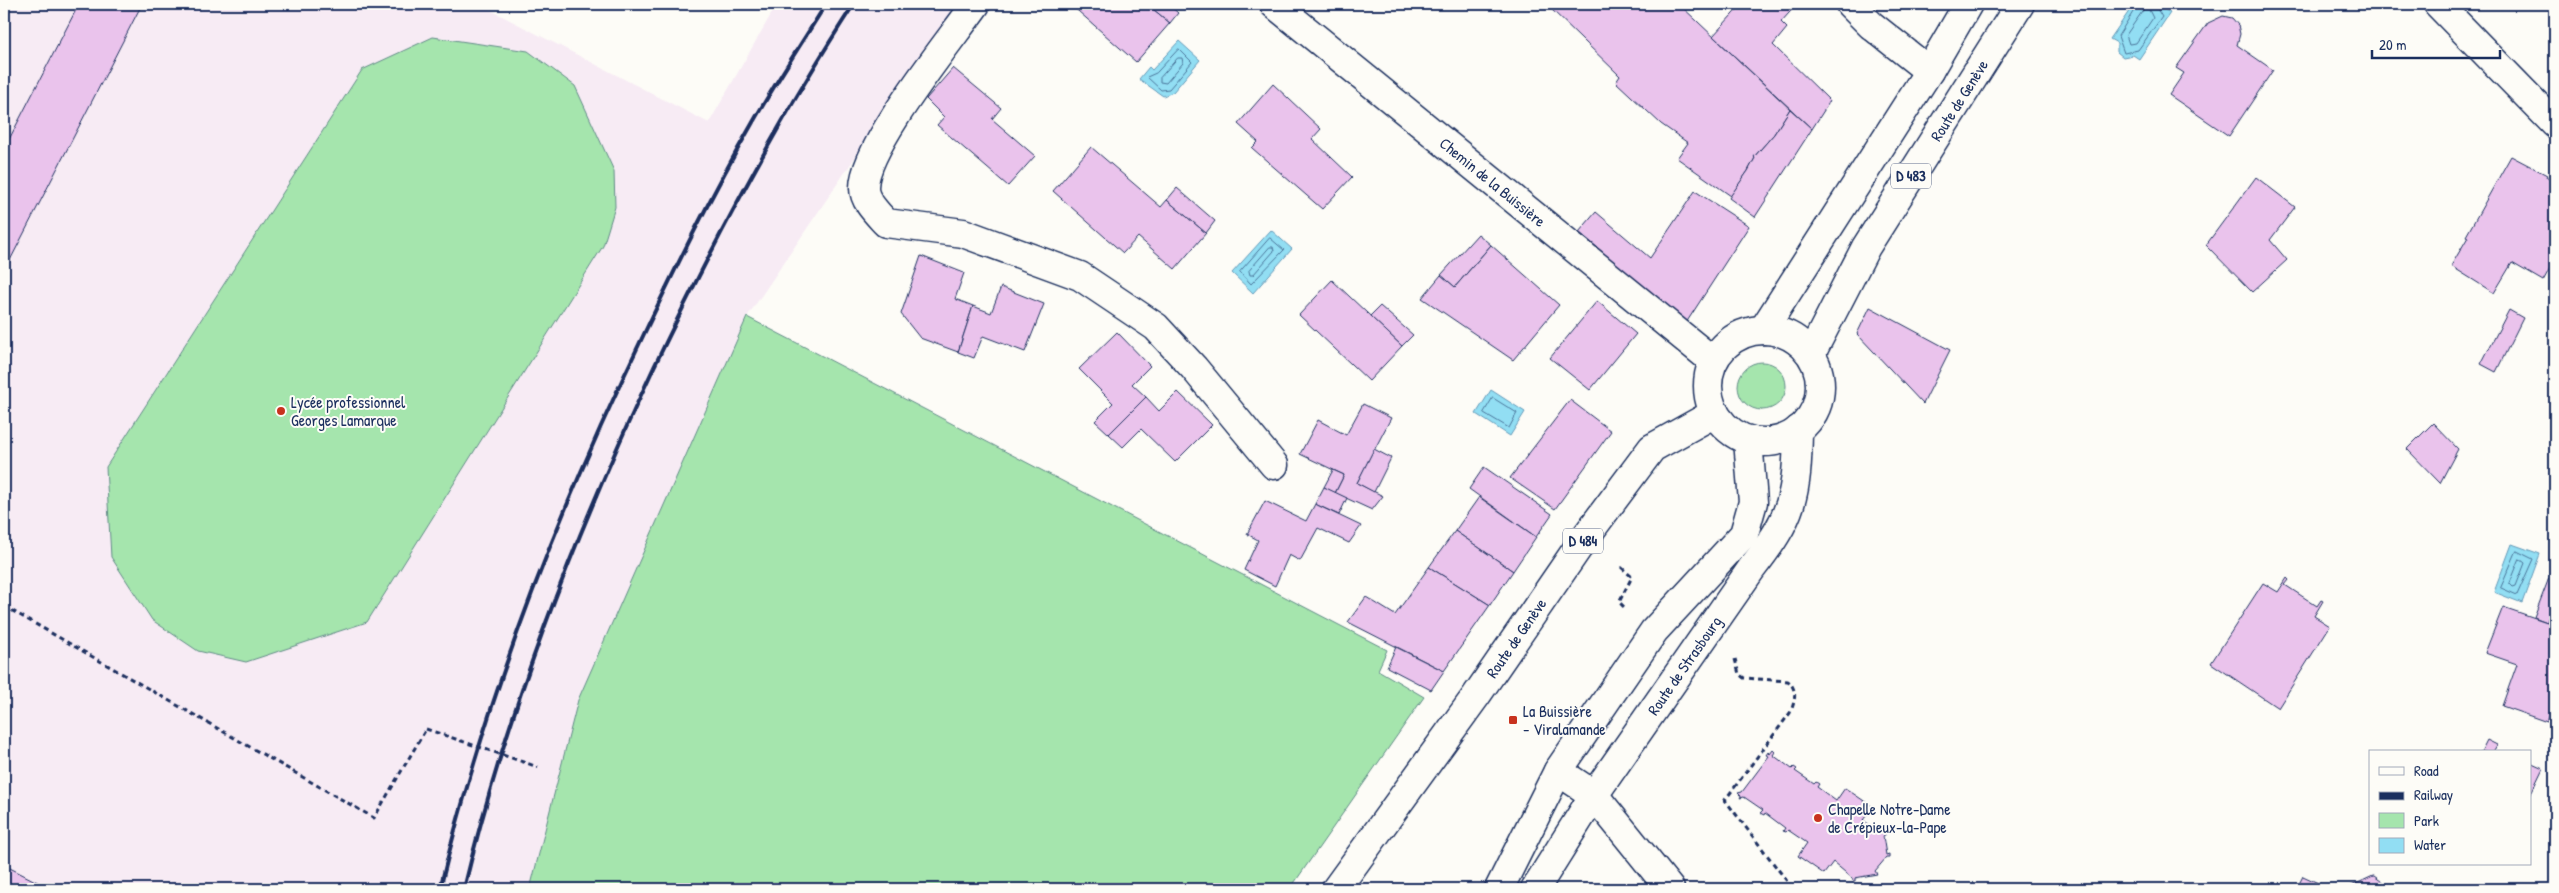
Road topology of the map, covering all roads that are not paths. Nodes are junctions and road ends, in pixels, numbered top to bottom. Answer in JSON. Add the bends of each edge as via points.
{"nodes":[{"id":1,"x":976,"y":4,"type":"edge"},
{"id":2,"x":1274,"y":4,"type":"edge"},
{"id":3,"x":1850,"y":4,"type":"edge"},
{"id":4,"x":1968,"y":4,"type":"edge"},
{"id":5,"x":2020,"y":4,"type":"edge"},
{"id":6,"x":2438,"y":4,"type":"edge"},
{"id":7,"x":1929,"y":71,"type":"junction"},
{"id":8,"x":2555,"y":124,"type":"edge"},
{"id":9,"x":1764,"y":330,"type":"junction"},
{"id":10,"x":1811,"y":354,"type":"junction"},
{"id":11,"x":1713,"y":361,"type":"junction"},
{"id":12,"x":1715,"y":413,"type":"junction"},
{"id":13,"x":1798,"y":430,"type":"junction"},
{"id":14,"x":1748,"y":440,"type":"junction"},
{"id":15,"x":1274,"y":465,"type":"dead end"},
{"id":16,"x":1558,"y":771,"type":"junction"},
{"id":17,"x":1594,"y":795,"type":"junction"},
{"id":18,"x":1337,"y":888,"type":"edge"},
{"id":19,"x":1499,"y":889,"type":"edge"},
{"id":20,"x":1535,"y":889,"type":"edge"},
{"id":21,"x":1670,"y":889,"type":"edge"}],
"edges":[{"from":1,"to":15,"type":"main road","via":[[880,140],[866,174],[864,190],[871,207],[886,223],[963,233],[1080,276],[1156,327]]},
{"from":2,"to":11,"type":"main road","name":"Chemin de la Buissière"},
{"from":3,"to":7,"type":"main road"},
{"from":4,"to":7,"type":"main road","number":"D 483"},
{"from":5,"to":10,"type":"main road","name":"Route de Genève","number":"D 483","via":[[1866,247]]},
{"from":6,"to":8,"type":"main road"},
{"from":7,"to":9,"type":"main road","number":"D 483"},
{"from":9,"to":10,"type":"main road","via":[[1790,336]]},
{"from":9,"to":11,"type":"main road","via":[[1734,338]]},
{"from":10,"to":13,"type":"main road","via":[[1818,369],[1818,403]]},
{"from":11,"to":12,"type":"main road","via":[[1708,378],[1709,396]]},
{"from":12,"to":14,"type":"main road","via":[[1723,425]]},
{"from":12,"to":18,"type":"main road","name":"Route de Genève","number":"D 484","via":[[1652,448]]},
{"from":13,"to":14,"type":"main road","via":[[1783,439],[1766,442]]},
{"from":13,"to":17,"type":"main road","name":"Route de Strasbourg","via":[[1798,469],[1792,505],[1776,537]]},
{"from":14,"to":16,"type":"main road","via":[[1753,502],[1744,534],[1654,631]]},
{"from":16,"to":17,"type":"main road"},
{"from":16,"to":19,"type":"main road"},
{"from":17,"to":20,"type":"main road","name":"Route de Strasbourg"},
{"from":17,"to":21,"type":"main road"}]}
